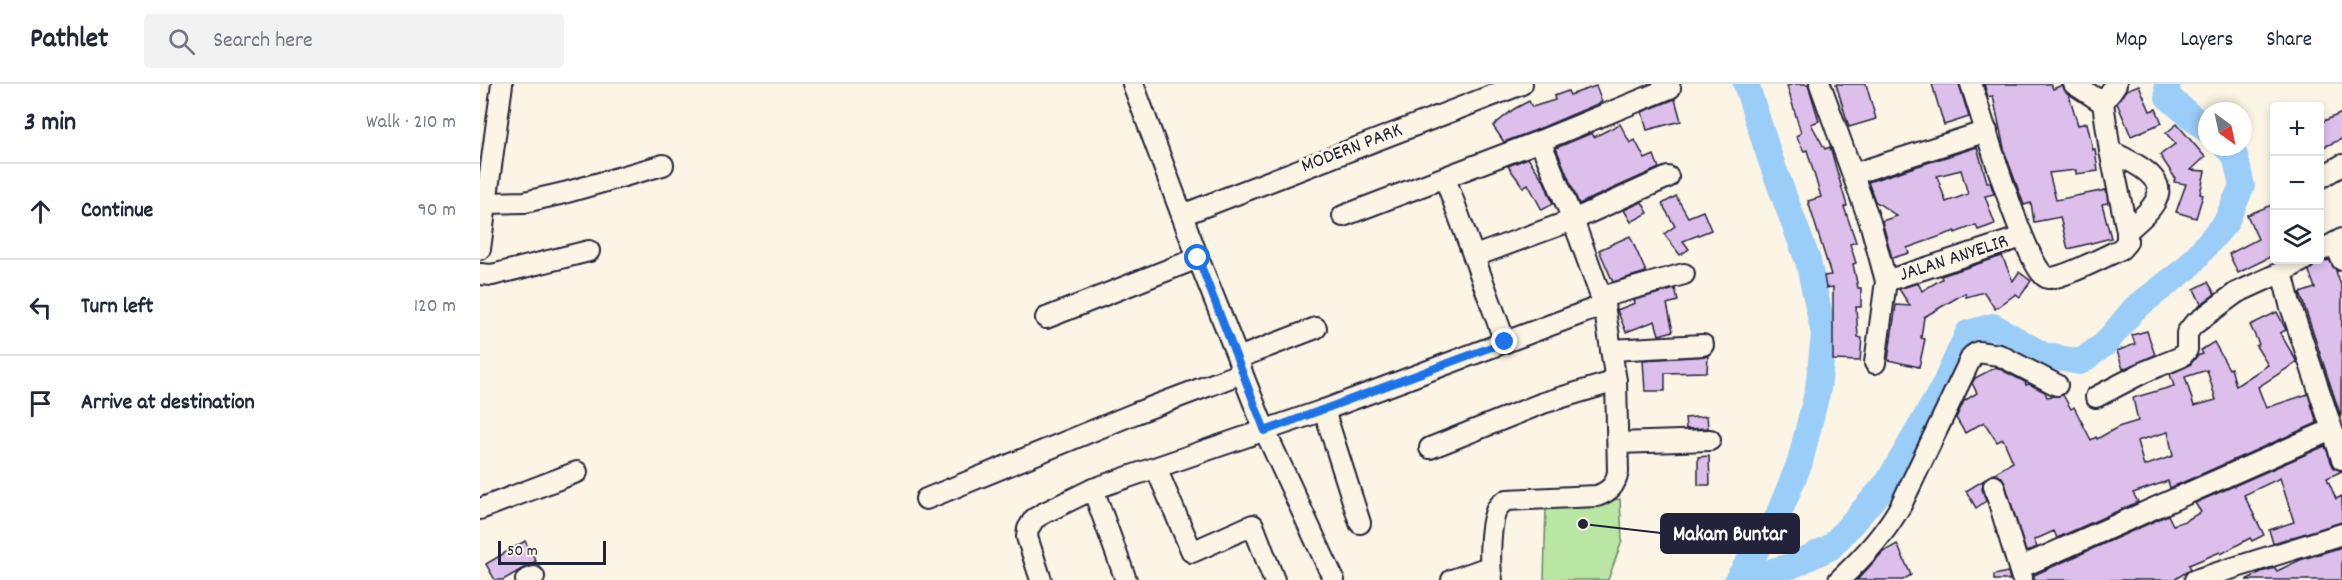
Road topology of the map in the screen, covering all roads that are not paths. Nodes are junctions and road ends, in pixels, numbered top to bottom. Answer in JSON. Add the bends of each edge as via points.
{"nodes":[{"id":1,"x":502,"y":84,"type":"edge"},
{"id":2,"x":1133,"y":84,"type":"edge"},
{"id":3,"x":1522,"y":84,"type":"edge"},
{"id":4,"x":1820,"y":84,"type":"edge"},
{"id":5,"x":1971,"y":84,"type":"edge"},
{"id":6,"x":2074,"y":84,"type":"edge"},
{"id":7,"x":2116,"y":84,"type":"edge"},
{"id":8,"x":1670,"y":88,"type":"dead end"},
{"id":9,"x":2103,"y":104,"type":"junction"},
{"id":10,"x":1987,"y":131,"type":"junction"},
{"id":11,"x":1540,"y":141,"type":"junction"},
{"id":12,"x":2110,"y":151,"type":"junction"},
{"id":13,"x":663,"y":165,"type":"dead end"},
{"id":14,"x":2342,"y":165,"type":"edge"},
{"id":15,"x":1853,"y":174,"type":"junction"},
{"id":16,"x":2324,"y":175,"type":"edge"},
{"id":17,"x":1668,"y":177,"type":"dead end"},
{"id":18,"x":1445,"y":178,"type":"junction"},
{"id":19,"x":486,"y":203,"type":"junction"},
{"id":20,"x":1182,"y":215,"type":"junction"},
{"id":21,"x":1343,"y":216,"type":"dead end"},
{"id":22,"x":1573,"y":220,"type":"junction"},
{"id":23,"x":2127,"y":231,"type":"junction"},
{"id":24,"x":2022,"y":237,"type":"junction"},
{"id":25,"x":480,"y":249,"type":"edge"},
{"id":26,"x":589,"y":250,"type":"dead end"},
{"id":27,"x":1475,"y":256,"type":"junction"},
{"id":28,"x":1198,"y":258,"type":"junction"},
{"id":29,"x":2297,"y":264,"type":"edge"},
{"id":30,"x":2282,"y":272,"type":"junction"},
{"id":31,"x":480,"y":274,"type":"edge"},
{"id":32,"x":1684,"y":274,"type":"dead end"},
{"id":33,"x":1886,"y":281,"type":"junction"},
{"id":34,"x":1603,"y":301,"type":"junction"},
{"id":35,"x":1046,"y":318,"type":"dead end"},
{"id":36,"x":1316,"y":328,"type":"dead end"},
{"id":37,"x":1505,"y":342,"type":"junction"},
{"id":38,"x":1703,"y":345,"type":"dead end"},
{"id":39,"x":1611,"y":350,"type":"junction"},
{"id":40,"x":1875,"y":363,"type":"dead end"},
{"id":41,"x":1240,"y":366,"type":"junction"},
{"id":42,"x":1616,"y":381,"type":"junction"},
{"id":43,"x":2057,"y":385,"type":"dead end"},
{"id":44,"x":2096,"y":397,"type":"dead end"},
{"id":45,"x":1324,"y":410,"type":"junction"},
{"id":46,"x":2331,"y":430,"type":"junction"},
{"id":47,"x":1265,"y":431,"type":"junction"},
{"id":48,"x":1710,"y":440,"type":"dead end"},
{"id":49,"x":1618,"y":443,"type":"junction"},
{"id":50,"x":1430,"y":448,"type":"dead end"},
{"id":51,"x":2342,"y":459,"type":"edge"},
{"id":52,"x":1156,"y":468,"type":"junction"},
{"id":53,"x":577,"y":472,"type":"dead end"},
{"id":54,"x":1995,"y":486,"type":"dead end"},
{"id":55,"x":1094,"y":489,"type":"junction"},
{"id":56,"x":927,"y":499,"type":"dead end"},
{"id":57,"x":480,"y":509,"type":"edge"},
{"id":58,"x":1360,"y":523,"type":"dead end"},
{"id":59,"x":2342,"y":534,"type":"edge"},
{"id":60,"x":1491,"y":573,"type":"edge"},
{"id":61,"x":2021,"y":574,"type":"edge"},
{"id":62,"x":1041,"y":580,"type":"edge"},
{"id":63,"x":1126,"y":580,"type":"edge"},
{"id":64,"x":1274,"y":580,"type":"edge"},
{"id":65,"x":1334,"y":580,"type":"edge"},
{"id":66,"x":1452,"y":580,"type":"edge"},
{"id":67,"x":1839,"y":580,"type":"edge"},
{"id":68,"x":2195,"y":580,"type":"edge"}],
"edges":[{"from":1,"to":19,"type":"street"},
{"from":2,"to":20,"type":"street"},
{"from":3,"to":20,"type":"street","name":"MODERN PARK"},
{"from":4,"to":15,"type":"street"},
{"from":5,"to":10,"type":"street"},
{"from":6,"to":9,"type":"street"},
{"from":7,"to":9,"type":"street"},
{"from":8,"to":11,"type":"street"},
{"from":9,"to":12,"type":"street"},
{"from":10,"to":15,"type":"street"},
{"from":10,"to":24,"type":"street"},
{"from":11,"to":18,"type":"street"},
{"from":11,"to":22,"type":"street"},
{"from":12,"to":23,"type":"street"},
{"from":12,"to":23,"type":"street","via":[[2135,164],[2159,186],[2156,202]]},
{"from":13,"to":19,"type":"street","via":[[525,202]]},
{"from":14,"to":16,"type":"street"},
{"from":15,"to":33,"type":"street"},
{"from":17,"to":22,"type":"street"},
{"from":18,"to":21,"type":"street"},
{"from":18,"to":27,"type":"street"},
{"from":19,"to":25,"type":"street"},
{"from":20,"to":28,"type":"street"},
{"from":22,"to":27,"type":"street"},
{"from":22,"to":34,"type":"street"},
{"from":23,"to":24,"type":"street","via":[[2127,242],[2121,249],[2047,278],[2041,274]]},
{"from":24,"to":33,"type":"street","name":"JALAN ANYELIR"},
{"from":26,"to":31,"type":"street","via":[[492,275]]},
{"from":27,"to":37,"type":"street"},
{"from":28,"to":35,"type":"street"},
{"from":28,"to":41,"type":"street"},
{"from":29,"to":30,"type":"street"},
{"from":30,"to":44,"type":"street","via":[[2236,293],[2193,325],[2187,333],[2187,350],[2181,357]]},
{"from":30,"to":46,"type":"street"},
{"from":32,"to":34,"type":"street"},
{"from":33,"to":40,"type":"street"},
{"from":34,"to":37,"type":"street"},
{"from":34,"to":39,"type":"street"},
{"from":36,"to":41,"type":"street"},
{"from":37,"to":45,"type":"street"},
{"from":38,"to":39,"type":"street"},
{"from":39,"to":42,"type":"street"},
{"from":41,"to":47,"type":"street"},
{"from":41,"to":56,"type":"street"},
{"from":42,"to":49,"type":"street"},
{"from":42,"to":50,"type":"street","via":[[1543,403]]},
{"from":43,"to":67,"type":"street","via":[[1999,355],[1978,352],[1972,356],[1893,520]]},
{"from":45,"to":47,"type":"street"},
{"from":45,"to":58,"type":"street"},
{"from":46,"to":51,"type":"street"},
{"from":46,"to":61,"type":"street"},
{"from":47,"to":52,"type":"street"},
{"from":47,"to":65,"type":"street"},
{"from":48,"to":49,"type":"street"},
{"from":49,"to":60,"type":"street","via":[[1616,483],[1608,492],[1586,497],[1507,500],[1500,505],[1495,516]]},
{"from":52,"to":55,"type":"street"},
{"from":52,"to":64,"type":"street","via":[[1191,552],[1253,525]]},
{"from":53,"to":57,"type":"street"},
{"from":54,"to":61,"type":"street"},
{"from":55,"to":62,"type":"street","via":[[1034,519],[1028,529]]},
{"from":55,"to":63,"type":"street"},
{"from":59,"to":68,"type":"street"},
{"from":60,"to":66,"type":"street"}]}
